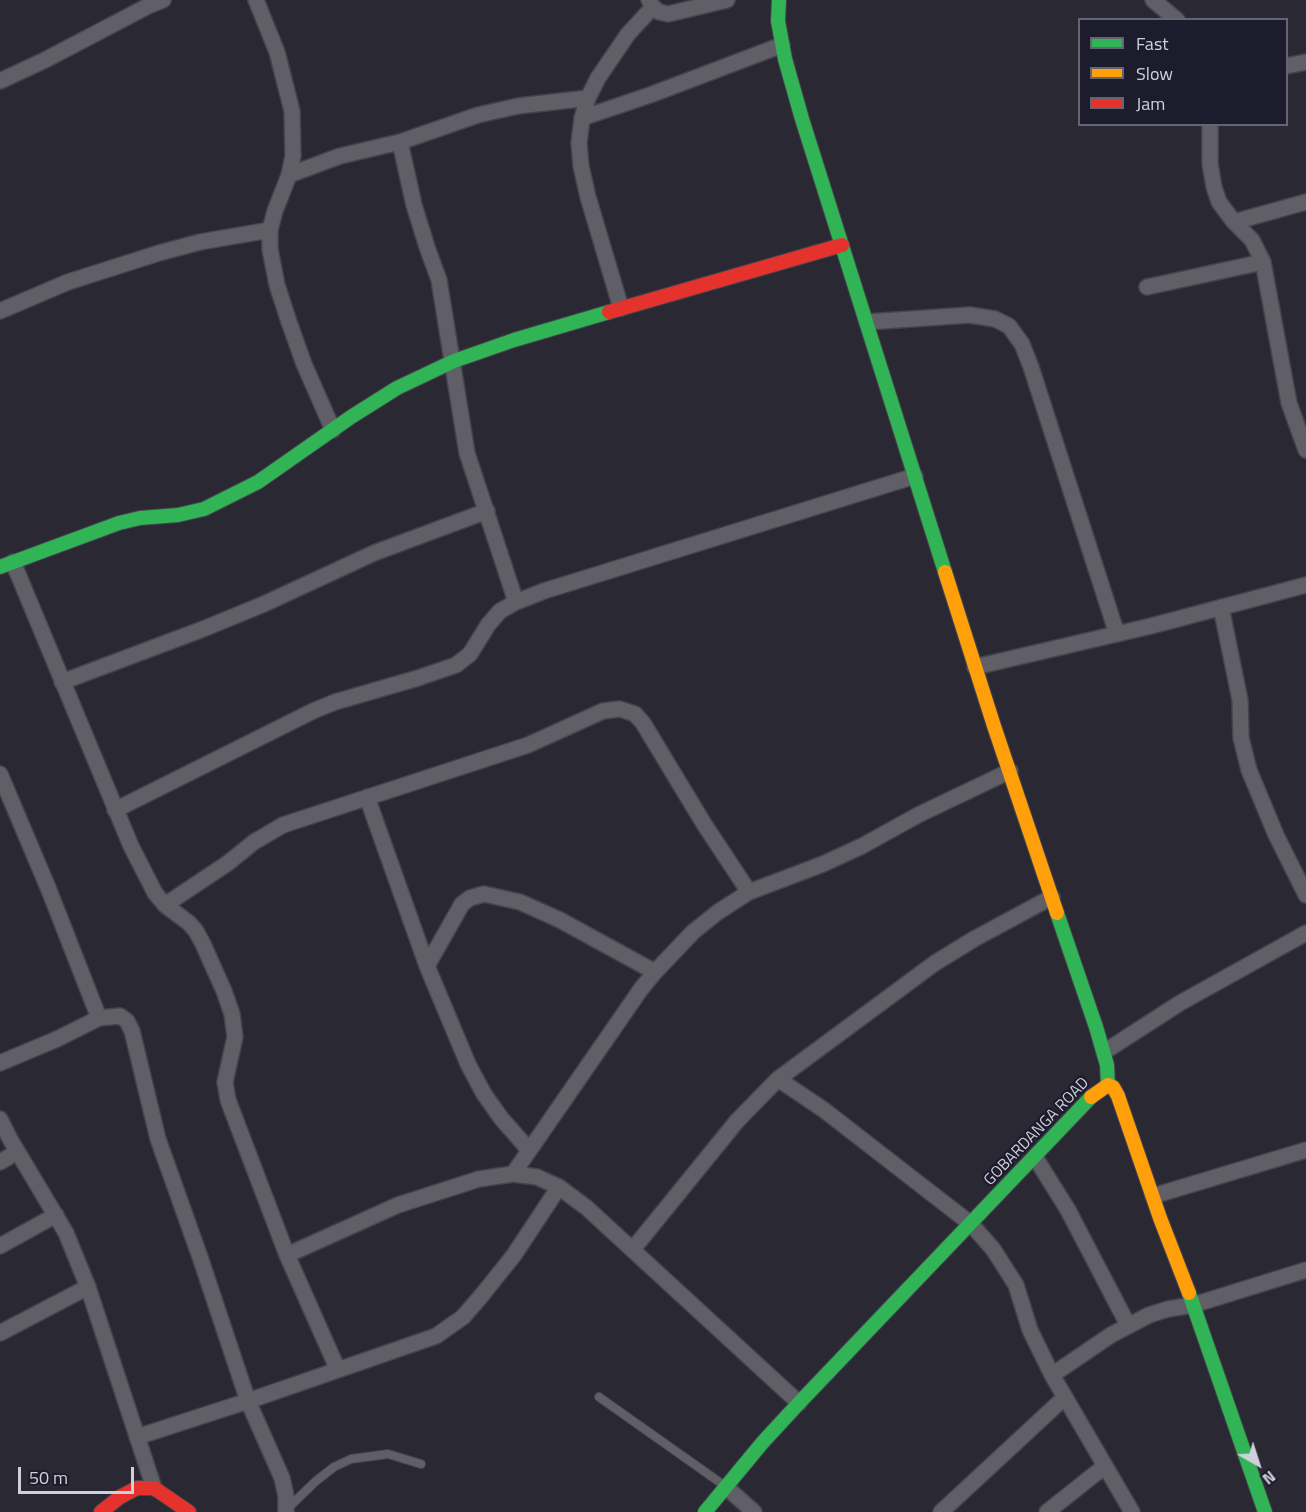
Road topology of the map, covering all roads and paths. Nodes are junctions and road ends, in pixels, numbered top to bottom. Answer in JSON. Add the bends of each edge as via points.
{"nodes":[{"id":1,"x":163,"y":0,"type":"edge"},
{"id":2,"x":256,"y":0,"type":"edge"},
{"id":3,"x":727,"y":0,"type":"edge"},
{"id":4,"x":779,"y":0,"type":"edge"},
{"id":5,"x":1153,"y":0,"type":"edge"},
{"id":6,"x":651,"y":4,"type":"edge"},
{"id":7,"x":1175,"y":18,"type":"edge"},
{"id":8,"x":782,"y":45,"type":"junction"},
{"id":9,"x":1306,"y":62,"type":"edge"},
{"id":10,"x":1288,"y":66,"type":"edge"},
{"id":11,"x":0,"y":81,"type":"edge"},
{"id":12,"x":588,"y":98,"type":"junction"},
{"id":13,"x":582,"y":118,"type":"junction"},
{"id":14,"x":1210,"y":126,"type":"edge"},
{"id":15,"x":400,"y":142,"type":"junction"},
{"id":16,"x":289,"y":175,"type":"junction"},
{"id":17,"x":1306,"y":202,"type":"edge"},
{"id":18,"x":1234,"y":222,"type":"junction"},
{"id":19,"x":270,"y":230,"type":"junction"},
{"id":20,"x":842,"y":245,"type":"junction"},
{"id":21,"x":1263,"y":262,"type":"junction"},
{"id":22,"x":1147,"y":287,"type":"dead end"},
{"id":23,"x":621,"y":308,"type":"junction"},
{"id":24,"x":0,"y":311,"type":"edge"},
{"id":25,"x":867,"y":322,"type":"junction"},
{"id":26,"x":453,"y":361,"type":"junction"},
{"id":27,"x":333,"y":430,"type":"junction"},
{"id":28,"x":1306,"y":450,"type":"edge"},
{"id":29,"x":915,"y":476,"type":"junction"},
{"id":30,"x":486,"y":510,"type":"junction"},
{"id":31,"x":7,"y":564,"type":"edge"},
{"id":32,"x":1306,"y":585,"type":"edge"},
{"id":33,"x":516,"y":602,"type":"junction"},
{"id":34,"x":1221,"y":607,"type":"junction"},
{"id":35,"x":1117,"y":634,"type":"junction"},
{"id":36,"x":975,"y":667,"type":"junction"},
{"id":37,"x":62,"y":682,"type":"junction"},
{"id":38,"x":1010,"y":771,"type":"junction"},
{"id":39,"x":0,"y":774,"type":"edge"},
{"id":40,"x":368,"y":797,"type":"junction"},
{"id":41,"x":115,"y":810,"type":"junction"},
{"id":42,"x":749,"y":892,"type":"junction"},
{"id":43,"x":1306,"y":896,"type":"edge"},
{"id":44,"x":1052,"y":897,"type":"junction"},
{"id":45,"x":165,"y":906,"type":"junction"},
{"id":46,"x":1306,"y":933,"type":"edge"},
{"id":47,"x":427,"y":966,"type":"junction"},
{"id":48,"x":655,"y":972,"type":"junction"},
{"id":49,"x":99,"y":1018,"type":"junction"},
{"id":50,"x":1104,"y":1052,"type":"junction"},
{"id":51,"x":0,"y":1063,"type":"edge"},
{"id":52,"x":778,"y":1079,"type":"junction"},
{"id":53,"x":1108,"y":1085,"type":"junction"},
{"id":54,"x":0,"y":1119,"type":"edge"},
{"id":55,"x":529,"y":1150,"type":"junction"},
{"id":56,"x":1306,"y":1150,"type":"edge"},
{"id":57,"x":17,"y":1152,"type":"junction"},
{"id":58,"x":1035,"y":1157,"type":"junction"},
{"id":59,"x":0,"y":1162,"type":"edge"},
{"id":60,"x":513,"y":1174,"type":"junction"},
{"id":61,"x":559,"y":1187,"type":"junction"},
{"id":62,"x":1153,"y":1196,"type":"junction"},
{"id":63,"x":56,"y":1215,"type":"junction"},
{"id":64,"x":971,"y":1224,"type":"junction"},
{"id":65,"x":0,"y":1246,"type":"edge"},
{"id":66,"x":633,"y":1249,"type":"junction"},
{"id":67,"x":287,"y":1255,"type":"junction"},
{"id":68,"x":1306,"y":1270,"type":"edge"},
{"id":69,"x":88,"y":1287,"type":"junction"},
{"id":70,"x":1193,"y":1305,"type":"junction"},
{"id":71,"x":1128,"y":1325,"type":"junction"},
{"id":72,"x":0,"y":1333,"type":"edge"},
{"id":73,"x":338,"y":1370,"type":"junction"},
{"id":74,"x":1052,"y":1375,"type":"junction"},
{"id":75,"x":599,"y":1397,"type":"dead end"},
{"id":76,"x":1064,"y":1398,"type":"junction"},
{"id":77,"x":248,"y":1401,"type":"junction"},
{"id":78,"x":799,"y":1403,"type":"junction"},
{"id":79,"x":137,"y":1437,"type":"junction"},
{"id":80,"x":421,"y":1464,"type":"dead end"},
{"id":81,"x":1105,"y":1466,"type":"junction"},
{"id":82,"x":726,"y":1487,"type":"junction"},
{"id":83,"x":154,"y":1488,"type":"junction"},
{"id":84,"x":286,"y":1510,"type":"edge"},
{"id":85,"x":101,"y":1512,"type":"edge"},
{"id":86,"x":189,"y":1512,"type":"edge"},
{"id":87,"x":705,"y":1512,"type":"edge"},
{"id":88,"x":754,"y":1512,"type":"edge"},
{"id":89,"x":941,"y":1512,"type":"edge"},
{"id":90,"x":1047,"y":1512,"type":"edge"},
{"id":91,"x":1132,"y":1512,"type":"edge"},
{"id":92,"x":1265,"y":1512,"type":"edge"}],
"edges":[{"from":1,"to":11,"type":"street"},
{"from":2,"to":16,"type":"street","via":[[277,52],[292,111]]},
{"from":3,"to":6,"type":"street","via":[[668,14]]},
{"from":4,"to":8,"type":"street"},
{"from":5,"to":7,"type":"street"},
{"from":6,"to":12,"type":"street","via":[[610,57]]},
{"from":8,"to":13,"type":"street"},
{"from":8,"to":20,"type":"street"},
{"from":9,"to":10,"type":"street"},
{"from":12,"to":13,"type":"street"},
{"from":12,"to":15,"type":"street","via":[[478,115]]},
{"from":13,"to":23,"type":"street","via":[[581,166]]},
{"from":14,"to":18,"type":"street","via":[[1214,187],[1219,202]]},
{"from":15,"to":16,"type":"street","via":[[340,156]]},
{"from":15,"to":26,"type":"street","via":[[414,205],[439,280]]},
{"from":16,"to":19,"type":"street"},
{"from":17,"to":18,"type":"street"},
{"from":18,"to":21,"type":"street","via":[[1252,240]]},
{"from":19,"to":24,"type":"street","via":[[159,253],[68,282]]},
{"from":19,"to":27,"type":"street","via":[[277,285],[304,364]]},
{"from":20,"to":23,"type":"street"},
{"from":20,"to":25,"type":"street"},
{"from":21,"to":22,"type":"street"},
{"from":21,"to":28,"type":"street","via":[[1289,403]]},
{"from":23,"to":26,"type":"street"},
{"from":25,"to":29,"type":"street"},
{"from":25,"to":35,"type":"street","via":[[970,315],[995,319],[1008,326],[1022,344],[1031,367]]},
{"from":26,"to":27,"type":"street","via":[[397,388]]},
{"from":26,"to":30,"type":"street","via":[[467,453]]},
{"from":27,"to":31,"type":"street","via":[[258,482],[204,509],[119,523]]},
{"from":29,"to":33,"type":"street"},
{"from":29,"to":36,"type":"street"},
{"from":30,"to":33,"type":"street"},
{"from":30,"to":37,"type":"street","via":[[374,553],[203,629]]},
{"from":31,"to":37,"type":"street"},
{"from":32,"to":34,"type":"street"},
{"from":33,"to":41,"type":"street","via":[[500,611],[470,654],[456,665],[328,705]]},
{"from":34,"to":35,"type":"street"},
{"from":34,"to":43,"type":"street","via":[[1249,770]]},
{"from":35,"to":36,"type":"street"},
{"from":36,"to":38,"type":"street"},
{"from":37,"to":41,"type":"street"},
{"from":38,"to":42,"type":"street","via":[[862,846]]},
{"from":38,"to":44,"type":"street"},
{"from":39,"to":49,"type":"street"},
{"from":40,"to":42,"type":"street","via":[[528,745],[603,711],[621,709],[635,714],[643,723]]},
{"from":40,"to":45,"type":"street","via":[[283,825]]},
{"from":40,"to":47,"type":"street"},
{"from":41,"to":45,"type":"street","via":[[144,874]]},
{"from":42,"to":48,"type":"street","via":[[693,932]]},
{"from":44,"to":50,"type":"street"},
{"from":44,"to":52,"type":"street","via":[[935,963]]},
{"from":45,"to":67,"type":"street","via":[[195,931],[224,991],[235,1037],[225,1082],[228,1100]]},
{"from":46,"to":50,"type":"street","via":[[1180,1003]]},
{"from":47,"to":48,"type":"street","via":[[462,904],[484,894],[520,902],[560,920]]},
{"from":47,"to":55,"type":"street","via":[[484,1094]]},
{"from":48,"to":55,"type":"street"},
{"from":49,"to":51,"type":"street"},
{"from":49,"to":77,"type":"street","via":[[120,1016],[132,1031],[158,1139]]},
{"from":50,"to":53,"type":"street"},
{"from":52,"to":64,"type":"street"},
{"from":52,"to":66,"type":"street","via":[[737,1121]]},
{"from":53,"to":58,"type":"street","name":"GOBARDANGA ROAD"},
{"from":53,"to":62,"type":"street","name":"GOBARDANGA ROAD","via":[[1118,1096]]},
{"from":54,"to":57,"type":"street"},
{"from":55,"to":60,"type":"street"},
{"from":56,"to":62,"type":"street"},
{"from":57,"to":59,"type":"street"},
{"from":57,"to":63,"type":"street"},
{"from":58,"to":64,"type":"street","name":"GOBARDANGA ROAD"},
{"from":58,"to":71,"type":"street","via":[[1068,1209]]},
{"from":60,"to":61,"type":"street","via":[[537,1177]]},
{"from":60,"to":67,"type":"street","via":[[479,1179],[398,1205]]},
{"from":61,"to":66,"type":"street"},
{"from":61,"to":73,"type":"street","via":[[514,1255],[463,1317],[436,1336]]},
{"from":62,"to":70,"type":"street","name":"GOBARDANGA ROAD"},
{"from":63,"to":65,"type":"street"},
{"from":63,"to":69,"type":"street"},
{"from":64,"to":74,"type":"street","via":[[1016,1285],[1030,1330]]},
{"from":64,"to":78,"type":"street","name":"GOBARDANGA ROAD"},
{"from":66,"to":78,"type":"street"},
{"from":67,"to":73,"type":"street"},
{"from":68,"to":70,"type":"street"},
{"from":69,"to":72,"type":"street"},
{"from":69,"to":79,"type":"street"},
{"from":70,"to":71,"type":"street","via":[[1168,1309]]},
{"from":70,"to":92,"type":"street","name":"GOBARDANGA ROAD"},
{"from":71,"to":74,"type":"street"},
{"from":73,"to":77,"type":"street"},
{"from":74,"to":76,"type":"street"},
{"from":75,"to":82,"type":"lane"},
{"from":76,"to":81,"type":"street"},
{"from":76,"to":89,"type":"street"},
{"from":77,"to":79,"type":"street"},
{"from":77,"to":84,"type":"street","via":[[282,1479]]},
{"from":78,"to":82,"type":"street","name":"GOBARDANGA ROAD"},
{"from":79,"to":83,"type":"street"},
{"from":80,"to":84,"type":"lane","via":[[388,1454],[351,1459],[316,1481]]},
{"from":81,"to":90,"type":"street"},
{"from":81,"to":91,"type":"street"},
{"from":82,"to":87,"type":"street","name":"GOBARDANGA ROAD"},
{"from":82,"to":88,"type":"street"},
{"from":83,"to":85,"type":"street","via":[[137,1488]]},
{"from":83,"to":86,"type":"street"}]}
